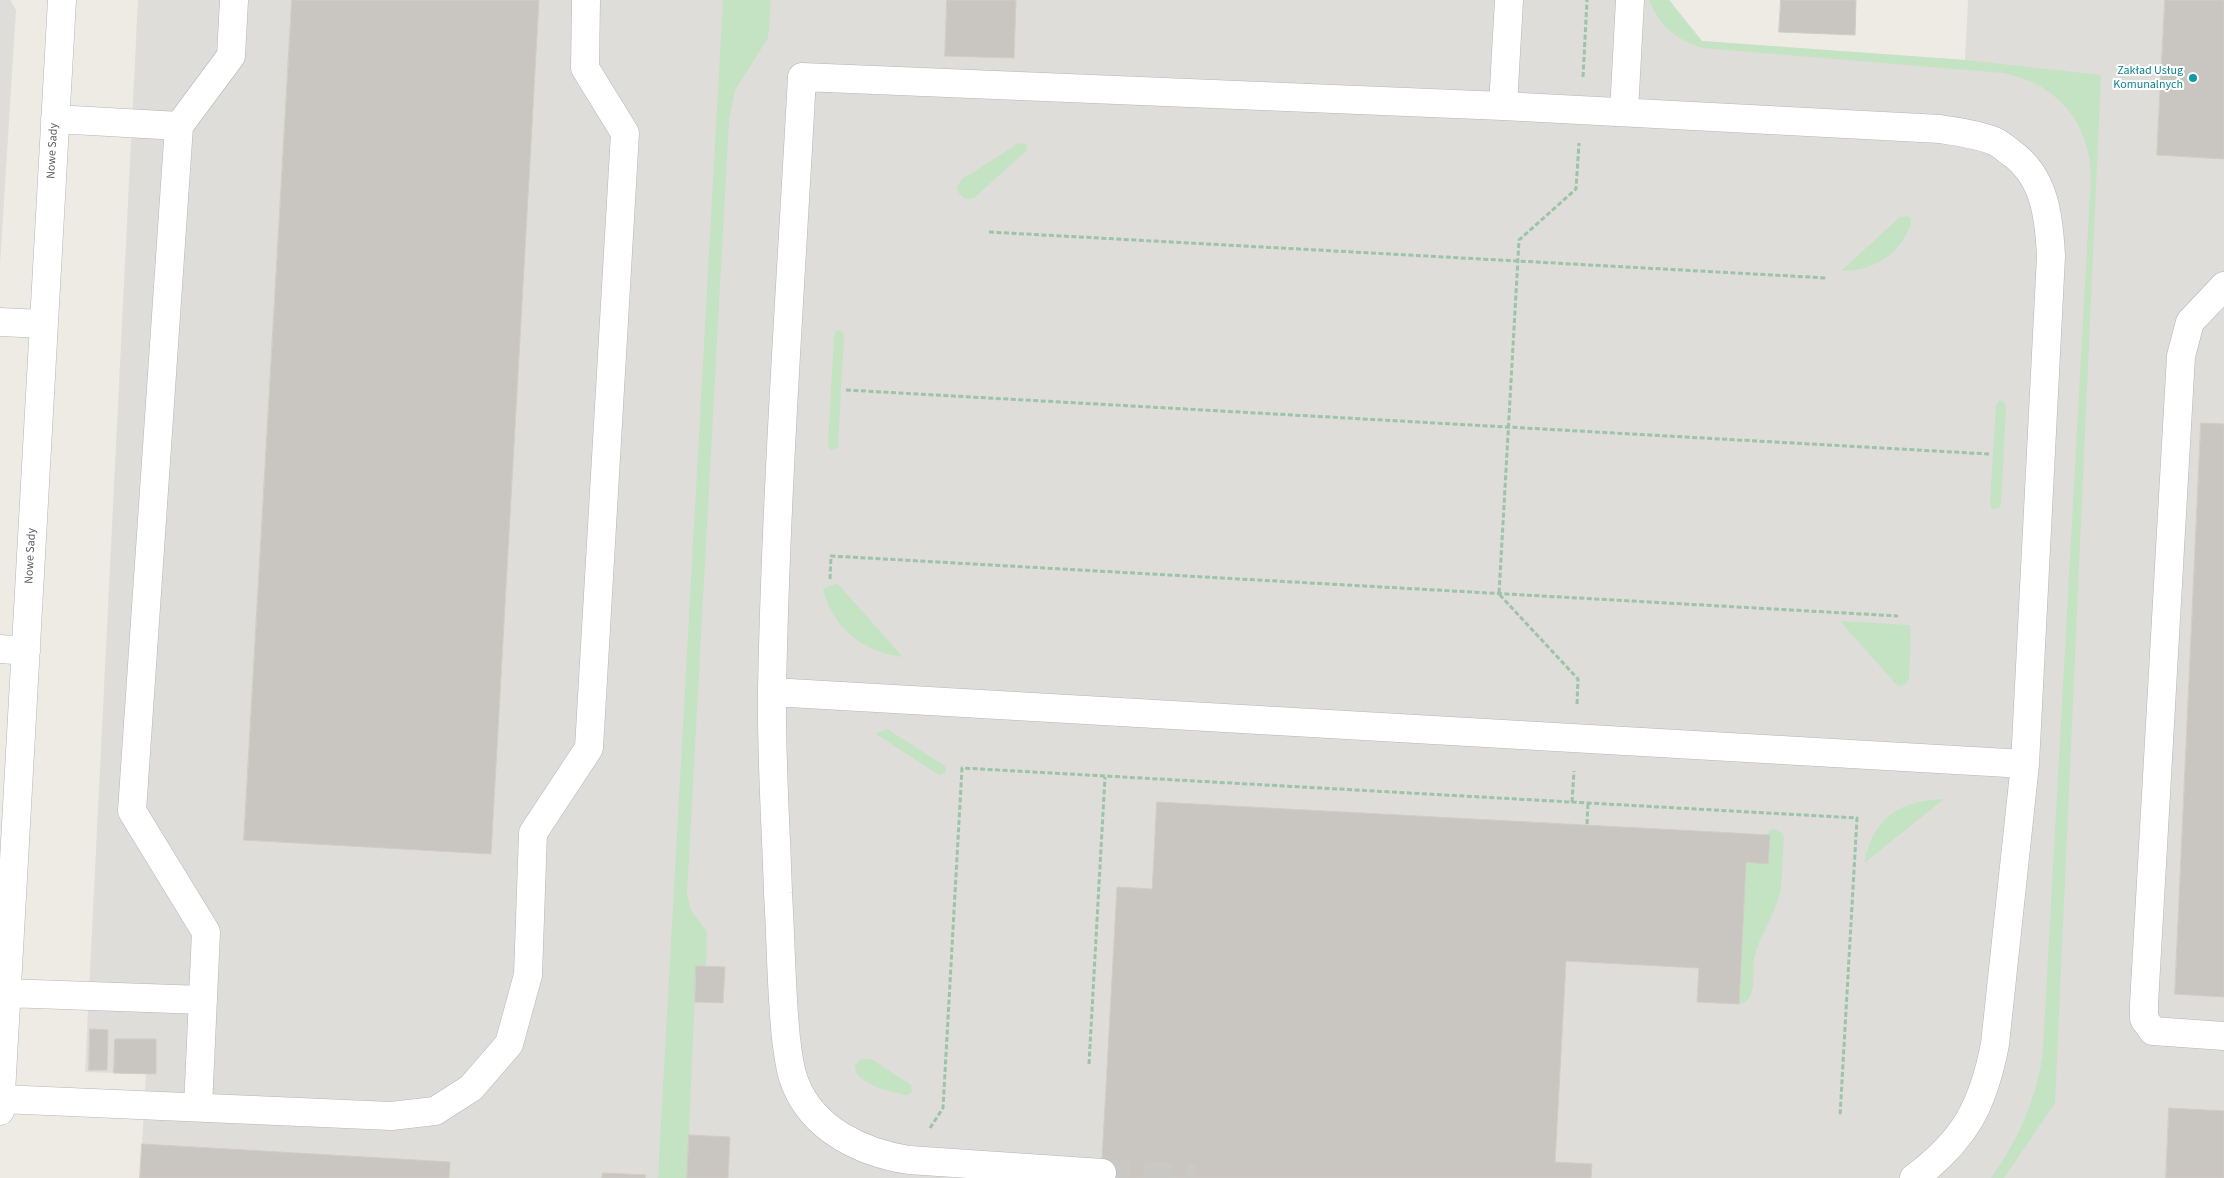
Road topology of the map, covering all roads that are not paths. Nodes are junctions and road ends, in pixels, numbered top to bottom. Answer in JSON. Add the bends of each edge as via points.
{"nodes":[{"id":1,"x":62,"y":0,"type":"edge"},
{"id":2,"x":234,"y":0,"type":"edge"},
{"id":3,"x":586,"y":0,"type":"edge"},
{"id":4,"x":1509,"y":0,"type":"edge"},
{"id":5,"x":1630,"y":0,"type":"edge"},
{"id":6,"x":1503,"y":106,"type":"junction"},
{"id":7,"x":1624,"y":112,"type":"junction"},
{"id":8,"x":55,"y":119,"type":"junction"},
{"id":9,"x":179,"y":126,"type":"junction"},
{"id":10,"x":2224,"y":286,"type":"edge"},
{"id":11,"x":0,"y":322,"type":"edge"},
{"id":12,"x":43,"y":324,"type":"junction"},
{"id":13,"x":13,"y":650,"type":"edge"},
{"id":14,"x":772,"y":692,"type":"junction"},
{"id":15,"x":2025,"y":764,"type":"junction"},
{"id":16,"x":6,"y":993,"type":"junction"},
{"id":17,"x":203,"y":1000,"type":"junction"},
{"id":18,"x":2224,"y":1036,"type":"edge"},
{"id":19,"x":1,"y":1099,"type":"edge"},
{"id":20,"x":198,"y":1107,"type":"junction"},
{"id":21,"x":0,"y":1111,"type":"edge"},
{"id":22,"x":1102,"y":1173,"type":"dead end"},
{"id":23,"x":1914,"y":1178,"type":"edge"}],
"edges":[{"from":1,"to":8,"type":"street","name":"Nowe Sady"},
{"from":2,"to":9,"type":"street","via":[[231,56]]},
{"from":3,"to":20,"type":"street","via":[[585,68],[625,133],[589,748],[533,833],[528,975],[509,1044],[471,1088],[435,1111],[391,1116]]},
{"from":4,"to":6,"type":"street"},
{"from":5,"to":7,"type":"street"},
{"from":6,"to":7,"type":"street"},
{"from":6,"to":14,"type":"street","via":[[802,77]]},
{"from":7,"to":15,"type":"street","via":[[1949,130],[1995,141],[2018,158],[2035,179],[2045,201],[2051,256]]},
{"from":8,"to":9,"type":"street"},
{"from":8,"to":12,"type":"street","name":"Nowe Sady"},
{"from":9,"to":17,"type":"street","via":[[132,811],[206,932]]},
{"from":10,"to":18,"type":"street","via":[[2190,322],[2181,356],[2144,1004],[2144,1019],[2153,1031]]},
{"from":11,"to":12,"type":"street"},
{"from":12,"to":13,"type":"street","name":"Nowe Sady"},
{"from":13,"to":16,"type":"street","name":"Nowe Sady"},
{"from":14,"to":15,"type":"street"},
{"from":14,"to":22,"type":"street","via":[[784,1015],[794,1082],[805,1102],[825,1125],[850,1142],[883,1156]]},
{"from":15,"to":23,"type":"street","via":[[1990,1071],[1980,1100],[1964,1130],[1940,1159]]},
{"from":16,"to":17,"type":"street"},
{"from":16,"to":19,"type":"street","name":"Nowe Sady"},
{"from":17,"to":20,"type":"street"},
{"from":19,"to":20,"type":"street"},
{"from":19,"to":21,"type":"street","name":"Nowe Sady"}]}
